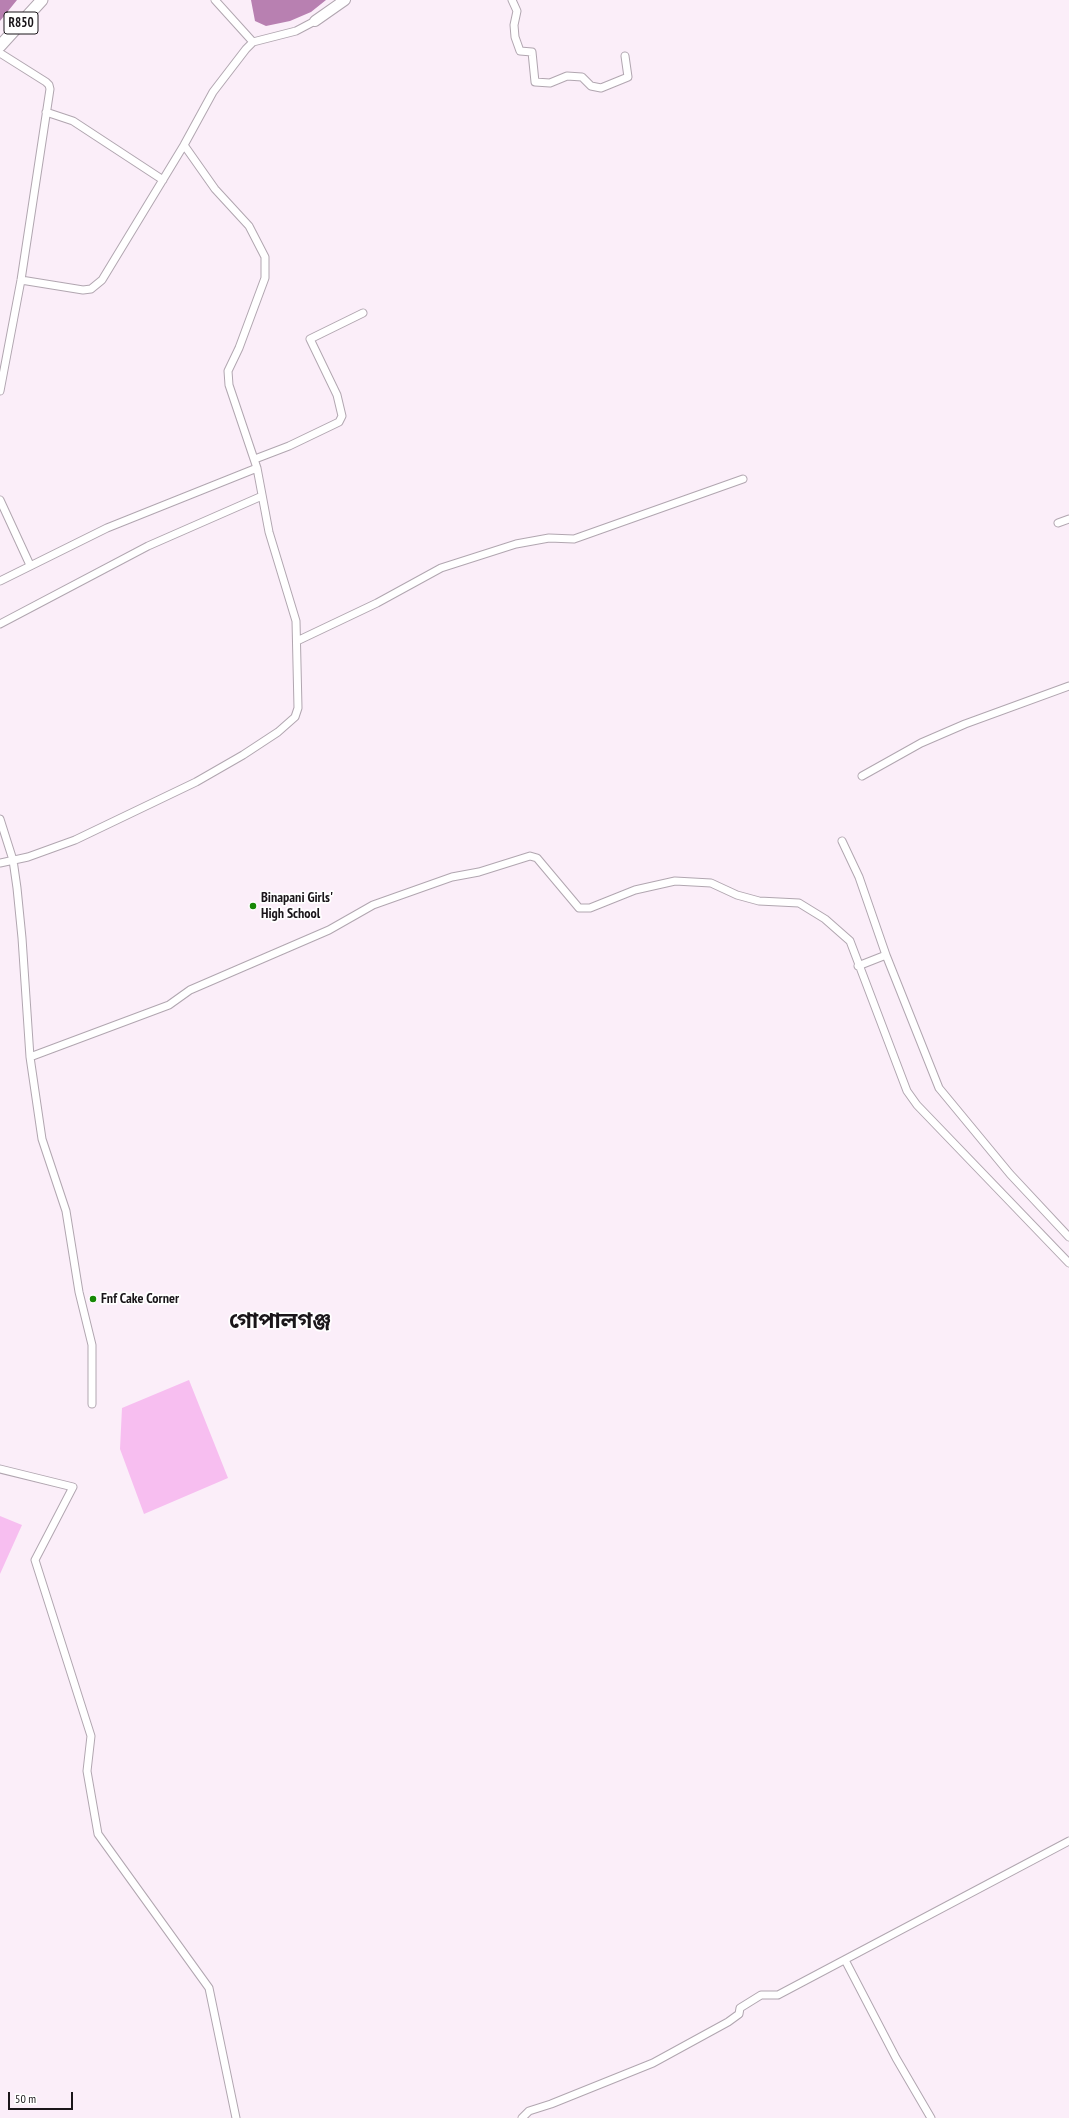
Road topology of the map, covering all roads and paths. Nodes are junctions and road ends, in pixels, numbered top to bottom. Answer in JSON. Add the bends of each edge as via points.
{"nodes":[{"id":1,"x":42,"y":0,"type":"edge"},
{"id":2,"x":215,"y":0,"type":"edge"},
{"id":3,"x":345,"y":0,"type":"edge"},
{"id":4,"x":512,"y":0,"type":"edge"},
{"id":5,"x":315,"y":21,"type":"joint"},
{"id":6,"x":253,"y":42,"type":"junction"},
{"id":7,"x":0,"y":46,"type":"edge"},
{"id":8,"x":0,"y":53,"type":"edge"},
{"id":9,"x":625,"y":56,"type":"dead end"},
{"id":10,"x":46,"y":112,"type":"junction"},
{"id":11,"x":184,"y":145,"type":"junction"},
{"id":12,"x":163,"y":180,"type":"junction"},
{"id":13,"x":22,"y":280,"type":"junction"},
{"id":14,"x":362,"y":313,"type":"dead end"},
{"id":15,"x":0,"y":391,"type":"edge"},
{"id":16,"x":255,"y":459,"type":"junction"},
{"id":17,"x":257,"y":468,"type":"junction"},
{"id":18,"x":743,"y":479,"type":"dead end"},
{"id":19,"x":262,"y":496,"type":"junction"},
{"id":20,"x":0,"y":500,"type":"edge"},
{"id":21,"x":1069,"y":519,"type":"edge"},
{"id":22,"x":1058,"y":524,"type":"dead end"},
{"id":23,"x":30,"y":565,"type":"junction"},
{"id":24,"x":0,"y":581,"type":"edge"},
{"id":25,"x":0,"y":624,"type":"edge"},
{"id":26,"x":296,"y":641,"type":"junction"},
{"id":27,"x":1069,"y":686,"type":"edge"},
{"id":28,"x":862,"y":776,"type":"dead end"},
{"id":29,"x":0,"y":818,"type":"edge"},
{"id":30,"x":842,"y":841,"type":"dead end"},
{"id":31,"x":13,"y":860,"type":"junction"},
{"id":32,"x":0,"y":863,"type":"edge"},
{"id":33,"x":884,"y":956,"type":"junction"},
{"id":34,"x":861,"y":965,"type":"junction"},
{"id":35,"x":30,"y":1057,"type":"junction"},
{"id":36,"x":1069,"y":1237,"type":"edge"},
{"id":37,"x":1069,"y":1263,"type":"edge"},
{"id":38,"x":92,"y":1404,"type":"dead end"},
{"id":39,"x":0,"y":1468,"type":"edge"},
{"id":40,"x":1069,"y":1841,"type":"edge"},
{"id":41,"x":845,"y":1960,"type":"junction"},
{"id":42,"x":236,"y":2118,"type":"edge"},
{"id":43,"x":522,"y":2118,"type":"edge"},
{"id":44,"x":931,"y":2118,"type":"edge"}],
"edges":[{"from":1,"to":7,"type":"main road","number":"R850"},
{"from":2,"to":6,"type":"street"},
{"from":3,"to":5,"type":"street"},
{"from":4,"to":9,"type":"street","via":[[517,11],[515,37],[520,51],[532,52],[535,82],[550,83],[567,76],[582,77],[591,86],[601,88],[628,77]]},
{"from":5,"to":6,"type":"street","via":[[296,31]]},
{"from":6,"to":11,"type":"street","via":[[213,92]]},
{"from":8,"to":10,"type":"street","via":[[49,84]]},
{"from":10,"to":12,"type":"street","via":[[66,117]]},
{"from":10,"to":13,"type":"street"},
{"from":11,"to":12,"type":"street"},
{"from":11,"to":16,"type":"street","via":[[215,189],[249,226],[265,257],[265,278],[228,371],[229,385]]},
{"from":12,"to":13,"type":"street","via":[[102,280],[91,289],[76,290]]},
{"from":13,"to":15,"type":"street"},
{"from":14,"to":16,"type":"street","via":[[310,339],[336,395],[342,416],[339,422]]},
{"from":16,"to":17,"type":"street"},
{"from":17,"to":19,"type":"street"},
{"from":17,"to":23,"type":"street","via":[[108,528]]},
{"from":18,"to":26,"type":"street","via":[[574,540],[549,538],[516,544],[441,568],[376,603]]},
{"from":19,"to":25,"type":"street","via":[[148,546]]},
{"from":19,"to":26,"type":"street","via":[[269,532],[296,621]]},
{"from":20,"to":23,"type":"street"},
{"from":21,"to":22,"type":"street"},
{"from":23,"to":24,"type":"street"},
{"from":26,"to":31,"type":"street","via":[[298,708],[295,717],[278,732],[196,782],[130,815],[75,840]]},
{"from":27,"to":28,"type":"street","via":[[921,743]]},
{"from":29,"to":31,"type":"street"},
{"from":30,"to":33,"type":"street","via":[[860,877]]},
{"from":31,"to":32,"type":"street"},
{"from":31,"to":35,"type":"street","via":[[22,938]]},
{"from":33,"to":34,"type":"street"},
{"from":33,"to":36,"type":"street","via":[[939,1088],[1010,1174]]},
{"from":34,"to":35,"type":"street","via":[[850,941],[825,919],[799,903],[759,902],[711,883],[675,881],[635,890],[590,908],[579,908],[537,858],[530,856],[479,872],[452,877],[373,905],[329,930],[190,990],[169,1005]]},
{"from":34,"to":37,"type":"street","via":[[907,1091],[922,1111]]},
{"from":35,"to":38,"type":"street","via":[[42,1139],[66,1211],[79,1292],[92,1345]]},
{"from":39,"to":42,"type":"street","via":[[73,1487],[35,1560],[91,1736],[87,1771],[98,1834],[209,1988]]},
{"from":40,"to":41,"type":"street"},
{"from":41,"to":43,"type":"street","via":[[778,1995],[761,1996],[740,2008],[739,2014],[728,2022],[653,2063],[529,2111]]},
{"from":41,"to":44,"type":"street","via":[[899,2064]]}]}
